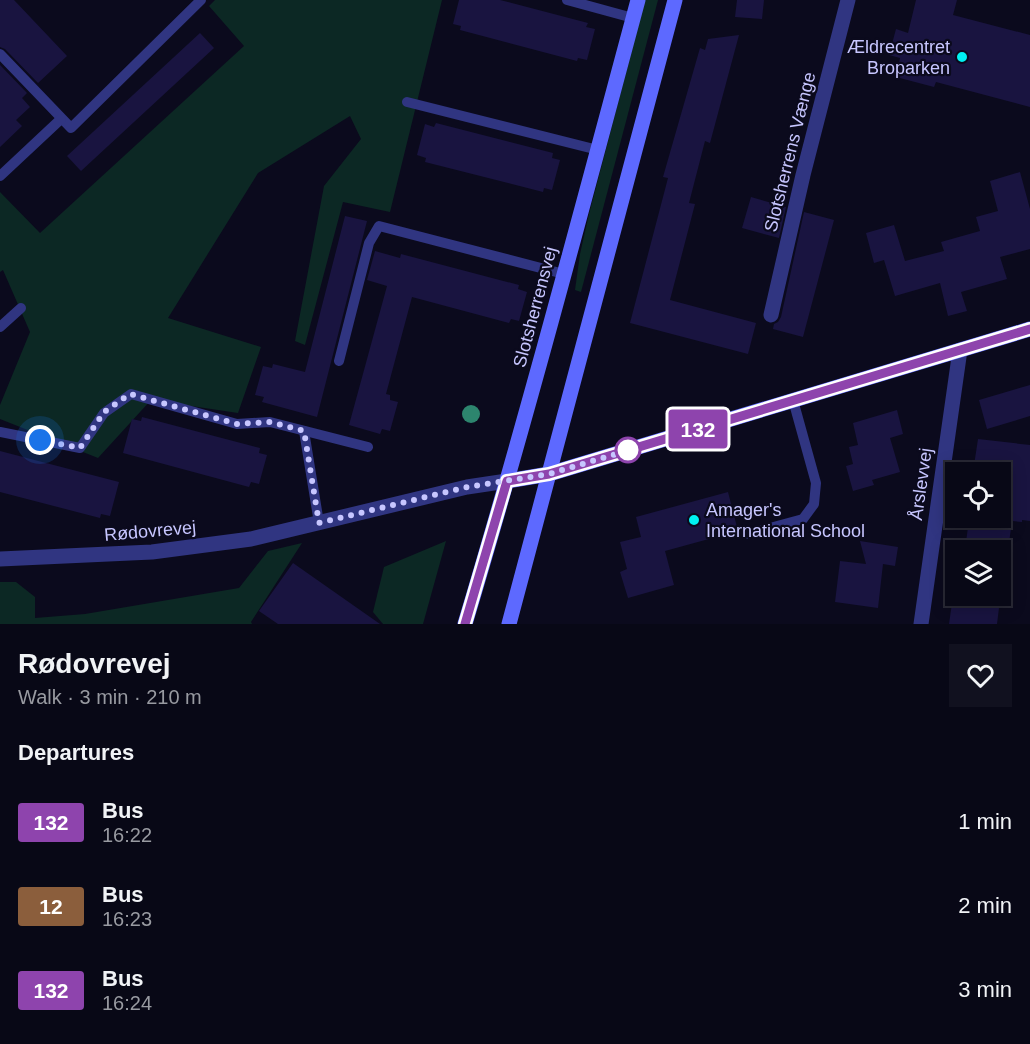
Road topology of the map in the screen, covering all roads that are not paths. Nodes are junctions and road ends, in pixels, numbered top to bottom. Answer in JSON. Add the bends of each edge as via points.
{"nodes":[{"id":1,"x":201,"y":0,"type":"edge"},
{"id":2,"x":567,"y":0,"type":"edge"},
{"id":3,"x":638,"y":0,"type":"edge"},
{"id":4,"x":675,"y":0,"type":"edge"},
{"id":5,"x":848,"y":0,"type":"edge"},
{"id":6,"x":633,"y":18,"type":"junction"},
{"id":7,"x":0,"y":54,"type":"edge"},
{"id":8,"x":407,"y":102,"type":"dead end"},
{"id":9,"x":61,"y":118,"type":"junction"},
{"id":10,"x":598,"y":150,"type":"junction"},
{"id":11,"x":0,"y":176,"type":"edge"},
{"id":12,"x":564,"y":274,"type":"junction"},
{"id":13,"x":21,"y":308,"type":"dead end"},
{"id":14,"x":771,"y":315,"type":"dead end"},
{"id":15,"x":0,"y":327,"type":"edge"},
{"id":16,"x":1030,"y":329,"type":"edge"},
{"id":17,"x":960,"y":350,"type":"junction"},
{"id":18,"x":339,"y":361,"type":"dead end"},
{"id":19,"x":794,"y":400,"type":"junction"},
{"id":20,"x":304,"y":431,"type":"junction"},
{"id":21,"x":0,"y":432,"type":"edge"},
{"id":22,"x":368,"y":447,"type":"dead end"},
{"id":23,"x":549,"y":474,"type":"junction"},
{"id":24,"x":507,"y":481,"type":"junction"},
{"id":25,"x":319,"y":523,"type":"junction"},
{"id":26,"x":748,"y":534,"type":"dead end"},
{"id":27,"x":0,"y":559,"type":"edge"},
{"id":28,"x":465,"y":624,"type":"edge"},
{"id":29,"x":509,"y":624,"type":"edge"},
{"id":30,"x":921,"y":624,"type":"edge"}],
"edges":[{"from":1,"to":9,"type":"lane","via":[[71,128]]},
{"from":2,"to":6,"type":"lane"},
{"from":3,"to":6,"type":"street","name":"Slotsherrensvej"},
{"from":4,"to":23,"type":"street"},
{"from":5,"to":14,"type":"street","name":"Slotsherrens Vænge"},
{"from":6,"to":10,"type":"street","name":"Slotsherrensvej"},
{"from":7,"to":9,"type":"lane"},
{"from":8,"to":10,"type":"lane"},
{"from":9,"to":11,"type":"lane"},
{"from":10,"to":12,"type":"street","name":"Slotsherrensvej"},
{"from":12,"to":18,"type":"lane","via":[[379,225],[369,243]]},
{"from":12,"to":24,"type":"street","name":"Slotsherrensvej"},
{"from":13,"to":15,"type":"lane"},
{"from":16,"to":17,"type":"street","name":"Rødovrevej"},
{"from":17,"to":19,"type":"street","name":"Rødovrevej"},
{"from":17,"to":30,"type":"street","name":"Årslevvej"},
{"from":19,"to":23,"type":"street","name":"Rødovrevej"},
{"from":19,"to":26,"type":"lane","via":[[816,483],[814,504],[803,519]]},
{"from":20,"to":21,"type":"lane","via":[[270,422],[237,424],[130,394],[104,412],[80,448]]},
{"from":20,"to":22,"type":"lane"},
{"from":20,"to":25,"type":"lane"},
{"from":23,"to":24,"type":"street","name":"Rødovrevej"},
{"from":23,"to":29,"type":"street"},
{"from":24,"to":25,"type":"street","name":"Rødovrevej"},
{"from":24,"to":28,"type":"street","name":"Slotsherrensvej"},
{"from":25,"to":27,"type":"street","name":"Rødovrevej","via":[[251,539],[152,552]]}]}
